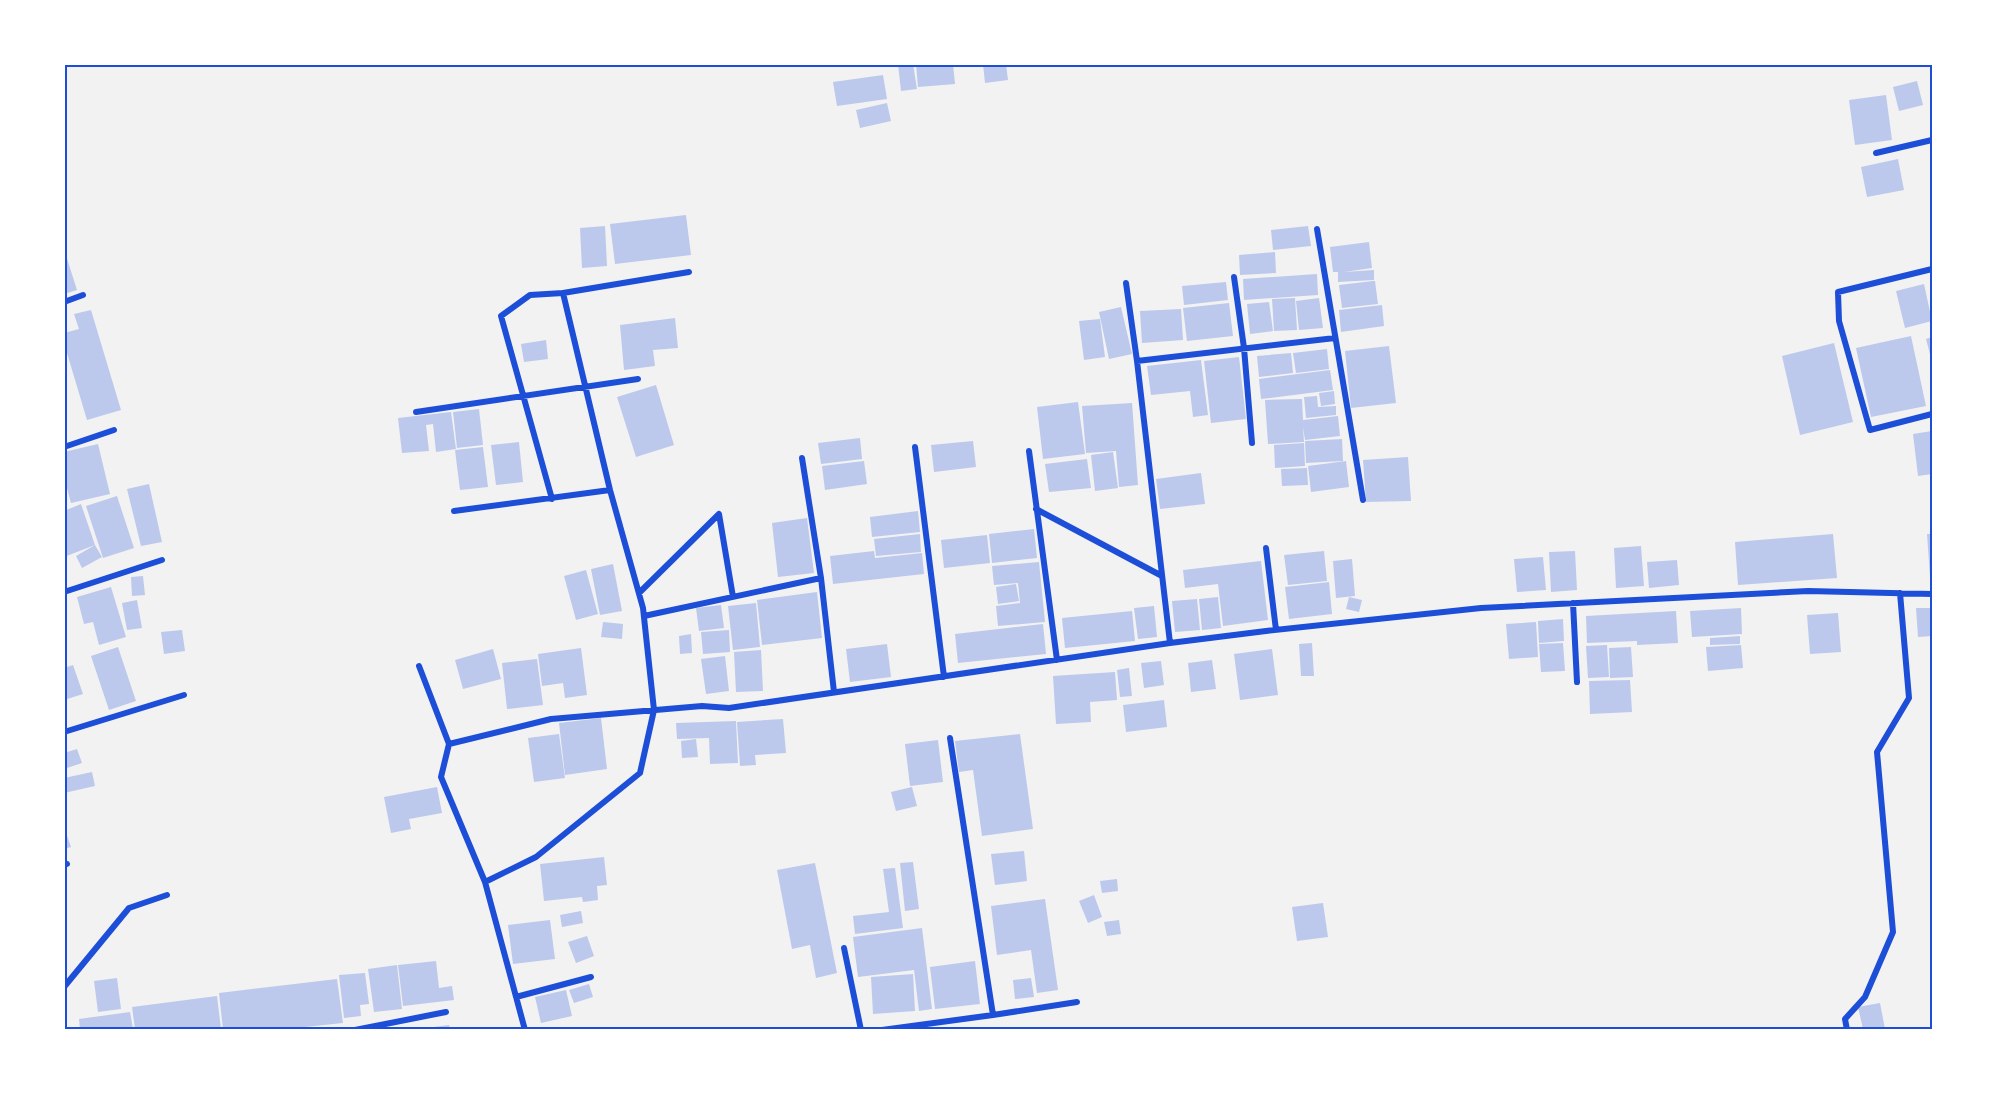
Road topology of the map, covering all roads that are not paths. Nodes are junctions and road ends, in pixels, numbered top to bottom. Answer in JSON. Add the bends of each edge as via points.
{"nodes":[{"id":1,"x":1932,"y":140,"type":"edge"},
{"id":2,"x":1876,"y":153,"type":"dead end"},
{"id":3,"x":1317,"y":229,"type":"dead end"},
{"id":4,"x":1932,"y":269,"type":"edge"},
{"id":5,"x":689,"y":272,"type":"dead end"},
{"id":6,"x":1234,"y":277,"type":"dead end"},
{"id":7,"x":1126,"y":283,"type":"dead end"},
{"id":8,"x":563,"y":293,"type":"junction"},
{"id":9,"x":83,"y":295,"type":"dead end"},
{"id":10,"x":64,"y":302,"type":"edge"},
{"id":11,"x":1335,"y":338,"type":"junction"},
{"id":12,"x":1244,"y":348,"type":"junction"},
{"id":13,"x":1137,"y":361,"type":"junction"},
{"id":14,"x":638,"y":379,"type":"dead end"},
{"id":15,"x":586,"y":388,"type":"junction"},
{"id":16,"x":524,"y":397,"type":"junction"},
{"id":17,"x":416,"y":412,"type":"dead end"},
{"id":18,"x":1932,"y":414,"type":"edge"},
{"id":19,"x":114,"y":430,"type":"dead end"},
{"id":20,"x":1252,"y":443,"type":"dead end"},
{"id":21,"x":64,"y":447,"type":"edge"},
{"id":22,"x":915,"y":447,"type":"dead end"},
{"id":23,"x":1029,"y":451,"type":"dead end"},
{"id":24,"x":802,"y":458,"type":"dead end"},
{"id":25,"x":610,"y":490,"type":"junction"},
{"id":26,"x":552,"y":499,"type":"junction"},
{"id":27,"x":1363,"y":501,"type":"dead end"},
{"id":28,"x":1036,"y":509,"type":"junction"},
{"id":29,"x":454,"y":511,"type":"dead end"},
{"id":30,"x":1266,"y":548,"type":"dead end"},
{"id":31,"x":162,"y":560,"type":"dead end"},
{"id":32,"x":1162,"y":576,"type":"junction"},
{"id":33,"x":821,"y":578,"type":"junction"},
{"id":34,"x":64,"y":592,"type":"edge"},
{"id":35,"x":639,"y":593,"type":"junction"},
{"id":36,"x":1900,"y":593,"type":"junction"},
{"id":37,"x":1932,"y":594,"type":"edge"},
{"id":38,"x":733,"y":597,"type":"junction"},
{"id":39,"x":1574,"y":603,"type":"junction"},
{"id":40,"x":644,"y":616,"type":"junction"},
{"id":41,"x":1276,"y":630,"type":"junction"},
{"id":42,"x":1170,"y":643,"type":"junction"},
{"id":43,"x":1057,"y":660,"type":"junction"},
{"id":44,"x":419,"y":666,"type":"dead end"},
{"id":45,"x":945,"y":677,"type":"junction"},
{"id":46,"x":1577,"y":682,"type":"dead end"},
{"id":47,"x":834,"y":692,"type":"junction"},
{"id":48,"x":184,"y":695,"type":"dead end"},
{"id":49,"x":654,"y":710,"type":"junction"},
{"id":50,"x":64,"y":732,"type":"edge"},
{"id":51,"x":950,"y":738,"type":"dead end"},
{"id":52,"x":448,"y":744,"type":"junction"},
{"id":53,"x":485,"y":882,"type":"junction"},
{"id":54,"x":167,"y":895,"type":"dead end"},
{"id":55,"x":844,"y":948,"type":"dead end"},
{"id":56,"x":591,"y":977,"type":"dead end"},
{"id":57,"x":64,"y":987,"type":"edge"},
{"id":58,"x":516,"y":997,"type":"junction"},
{"id":59,"x":1077,"y":1002,"type":"dead end"},
{"id":60,"x":446,"y":1012,"type":"dead end"},
{"id":61,"x":993,"y":1015,"type":"junction"},
{"id":62,"x":355,"y":1029,"type":"edge"},
{"id":63,"x":525,"y":1029,"type":"edge"},
{"id":64,"x":861,"y":1029,"type":"edge"},
{"id":65,"x":882,"y":1029,"type":"edge"},
{"id":66,"x":1847,"y":1029,"type":"edge"}],
"edges":[{"from":1,"to":2,"type":"street"},
{"from":3,"to":11,"type":"street"},
{"from":4,"to":18,"type":"street","via":[[1838,292],[1839,321],[1870,430]]},
{"from":5,"to":8,"type":"street"},
{"from":6,"to":12,"type":"street"},
{"from":7,"to":13,"type":"street"},
{"from":8,"to":15,"type":"street"},
{"from":8,"to":16,"type":"street","via":[[530,295],[501,316]]},
{"from":9,"to":10,"type":"street"},
{"from":11,"to":12,"type":"street"},
{"from":11,"to":27,"type":"street"},
{"from":12,"to":13,"type":"street"},
{"from":12,"to":20,"type":"street"},
{"from":13,"to":32,"type":"street"},
{"from":14,"to":15,"type":"street"},
{"from":15,"to":16,"type":"street"},
{"from":15,"to":25,"type":"street"},
{"from":16,"to":17,"type":"street"},
{"from":16,"to":26,"type":"street"},
{"from":19,"to":21,"type":"street"},
{"from":22,"to":45,"type":"street"},
{"from":23,"to":28,"type":"street"},
{"from":24,"to":33,"type":"street"},
{"from":25,"to":26,"type":"street"},
{"from":25,"to":35,"type":"street"},
{"from":26,"to":29,"type":"street"},
{"from":28,"to":32,"type":"street"},
{"from":28,"to":43,"type":"street"},
{"from":30,"to":41,"type":"street"},
{"from":31,"to":34,"type":"street"},
{"from":32,"to":42,"type":"street"},
{"from":33,"to":38,"type":"street"},
{"from":33,"to":47,"type":"street"},
{"from":35,"to":38,"type":"street","via":[[719,514]]},
{"from":35,"to":40,"type":"street"},
{"from":36,"to":37,"type":"street"},
{"from":36,"to":39,"type":"street","via":[[1808,591]]},
{"from":36,"to":66,"type":"street","via":[[1909,698],[1878,752],[1893,932],[1865,997],[1845,1018]]},
{"from":38,"to":40,"type":"street"},
{"from":39,"to":41,"type":"street","via":[[1481,608]]},
{"from":39,"to":46,"type":"street"},
{"from":40,"to":49,"type":"street"},
{"from":41,"to":42,"type":"street"},
{"from":42,"to":43,"type":"street"},
{"from":43,"to":45,"type":"street"},
{"from":44,"to":52,"type":"street"},
{"from":45,"to":47,"type":"street"},
{"from":47,"to":49,"type":"street","via":[[729,708]]},
{"from":48,"to":50,"type":"street"},
{"from":49,"to":52,"type":"street","via":[[551,719]]},
{"from":49,"to":53,"type":"street","via":[[640,773],[536,857]]},
{"from":51,"to":61,"type":"street"},
{"from":52,"to":53,"type":"street","via":[[441,777]]},
{"from":53,"to":58,"type":"street"},
{"from":54,"to":57,"type":"street","via":[[129,908]]},
{"from":55,"to":64,"type":"street"},
{"from":56,"to":58,"type":"street"},
{"from":58,"to":63,"type":"street"},
{"from":59,"to":61,"type":"street"},
{"from":60,"to":62,"type":"street"},
{"from":61,"to":65,"type":"street"}]}
